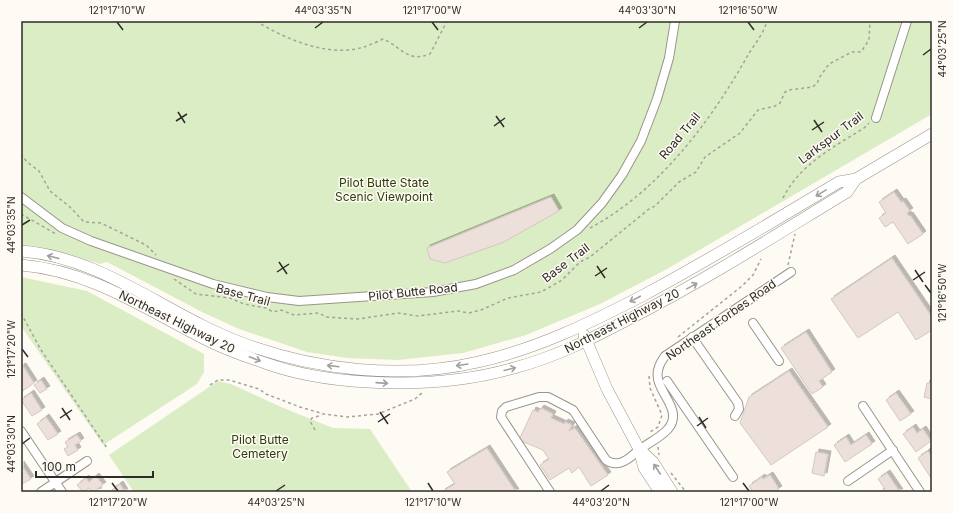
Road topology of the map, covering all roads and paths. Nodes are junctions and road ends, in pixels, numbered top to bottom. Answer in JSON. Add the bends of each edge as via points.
{"nodes":[{"id":1,"x":256,"y":21,"type":"edge"},
{"id":2,"x":447,"y":21,"type":"edge"},
{"id":3,"x":675,"y":21,"type":"edge"},
{"id":4,"x":767,"y":21,"type":"edge"},
{"id":5,"x":870,"y":21,"type":"edge"},
{"id":6,"x":906,"y":21,"type":"edge"},
{"id":7,"x":874,"y":119,"type":"joint"},
{"id":8,"x":932,"y":134,"type":"edge"},
{"id":9,"x":21,"y":154,"type":"edge"},
{"id":10,"x":856,"y":179,"type":"junction"},
{"id":11,"x":21,"y":197,"type":"edge"},
{"id":12,"x":783,"y":198,"type":"dead end"},
{"id":13,"x":577,"y":230,"type":"junction"},
{"id":14,"x":795,"y":233,"type":"dead end"},
{"id":15,"x":21,"y":252,"type":"edge"},
{"id":16,"x":155,"y":253,"type":"dead end"},
{"id":17,"x":21,"y":265,"type":"edge"},
{"id":18,"x":789,"y":269,"type":"joint"},
{"id":19,"x":172,"y":276,"type":"dead end"},
{"id":20,"x":712,"y":311,"type":"dead end"},
{"id":21,"x":720,"y":311,"type":"dead end"},
{"id":22,"x":21,"y":313,"type":"edge"},
{"id":23,"x":753,"y":322,"type":"dead end"},
{"id":24,"x":580,"y":327,"type":"junction"},
{"id":25,"x":692,"y":337,"type":"junction"},
{"id":26,"x":587,"y":341,"type":"junction"},
{"id":27,"x":779,"y":361,"type":"dead end"},
{"id":28,"x":667,"y":381,"type":"dead end"},
{"id":29,"x":210,"y":385,"type":"dead end"},
{"id":30,"x":423,"y":392,"type":"dead end"},
{"id":31,"x":863,"y":406,"type":"dead end"},
{"id":32,"x":324,"y":414,"type":"junction"},
{"id":33,"x":735,"y":416,"type":"dead end"},
{"id":34,"x":315,"y":430,"type":"dead end"},
{"id":35,"x":21,"y":431,"type":"edge"},
{"id":36,"x":659,"y":445,"type":"dead end"},
{"id":37,"x":107,"y":448,"type":"dead end"},
{"id":38,"x":639,"y":449,"type":"junction"},
{"id":39,"x":893,"y":450,"type":"junction"},
{"id":40,"x":660,"y":457,"type":"dead end"},
{"id":41,"x":87,"y":461,"type":"dead end"},
{"id":42,"x":670,"y":472,"type":"dead end"},
{"id":43,"x":733,"y":477,"type":"dead end"},
{"id":44,"x":848,"y":481,"type":"dead end"},
{"id":45,"x":56,"y":482,"type":"junction"},
{"id":46,"x":41,"y":492,"type":"edge"},
{"id":47,"x":62,"y":492,"type":"edge"},
{"id":48,"x":550,"y":492,"type":"edge"},
{"id":49,"x":660,"y":492,"type":"edge"},
{"id":50,"x":672,"y":492,"type":"edge"},
{"id":51,"x":686,"y":492,"type":"edge"},
{"id":52,"x":920,"y":492,"type":"edge"}],
"edges":[{"from":1,"to":2,"type":"path","via":[[300,44],[341,50],[362,48],[383,39],[413,58],[430,54]]},
{"from":3,"to":13,"type":"street","name":"Pilot Butte Road","via":[[669,58],[641,141],[622,175],[602,203]]},
{"from":4,"to":13,"type":"path","name":"Road Trail","via":[[735,79],[681,152],[627,204],[583,231]]},
{"from":5,"to":19,"type":"path","name":"Base Trail","via":[[869,40],[862,52],[852,52],[829,64],[817,84],[812,87],[789,90],[775,106],[758,110],[740,134],[705,157],[696,172],[679,182],[655,206],[580,262],[562,280],[541,292],[508,298],[469,313],[458,311],[418,316],[398,313],[358,319],[326,317],[319,313],[294,315],[281,310],[273,312],[230,298],[196,294],[176,282]]},
{"from":6,"to":7,"type":"street"},
{"from":7,"to":12,"type":"path","name":"Larkspur Trail","via":[[807,166],[793,179]]},
{"from":8,"to":10,"type":"main road","name":"Northeast Highway 20"},
{"from":9,"to":16,"type":"path","via":[[39,171],[50,191],[84,222],[100,223],[146,245]]},
{"from":10,"to":24,"type":"main road","name":"Northeast Highway 20","one_way":true,"via":[[839,182],[689,271]]},
{"from":26,"to":10,"type":"main road","name":"Northeast Highway 20","one_way":true,"via":[[701,281],[847,192]]},
{"from":11,"to":13,"type":"street","name":"Pilot Butte Road","via":[[62,228],[91,241],[213,284],[267,297],[299,301],[433,292],[476,284],[514,270]]},
{"from":14,"to":18,"type":"path"},
{"from":24,"to":15,"type":"main road","name":"Northeast Highway 20","one_way":true,"via":[[511,354],[477,363],[442,368],[371,370],[329,366],[273,354],[240,342],[101,272],[65,260]]},
{"from":17,"to":26,"type":"main road","name":"Northeast Highway 20","one_way":true,"via":[[52,269],[104,286],[213,343],[269,365],[345,381],[438,383],[476,377],[515,368]]},
{"from":18,"to":25,"type":"street","name":"Northeast Forbes Road"},
{"from":20,"to":21,"type":"path"},
{"from":22,"to":37,"type":"path","via":[[41,350]]},
{"from":23,"to":27,"type":"street"},
{"from":24,"to":26,"type":"main road"},
{"from":25,"to":33,"type":"street","via":[[738,403],[739,409]]},
{"from":25,"to":38,"type":"street","name":"Northeast Forbes Road","via":[[666,356],[659,366],[659,386],[673,413],[670,426]]},
{"from":26,"to":38,"type":"main road","via":[[607,389]]},
{"from":28,"to":43,"type":"street"},
{"from":29,"to":32,"type":"path","via":[[218,380],[229,380]]},
{"from":30,"to":32,"type":"path","via":[[415,399],[378,414],[354,417]]},
{"from":31,"to":39,"type":"street"},
{"from":32,"to":34,"type":"path","via":[[310,420]]},
{"from":35,"to":45,"type":"street"},
{"from":36,"to":40,"type":"path"},
{"from":38,"to":48,"type":"street","name":"Northeast Forbes Road","via":[[629,459],[612,464],[606,460],[576,412],[548,397],[539,397],[506,407],[502,410],[501,417]]},
{"from":38,"to":49,"type":"main road","via":[[644,468]]},
{"from":50,"to":38,"type":"main road","one_way":true,"via":[[653,462]]},
{"from":39,"to":44,"type":"street"},
{"from":39,"to":52,"type":"street"},
{"from":41,"to":45,"type":"street"},
{"from":42,"to":51,"type":"path"},
{"from":45,"to":46,"type":"street"},
{"from":45,"to":47,"type":"street"}]}
